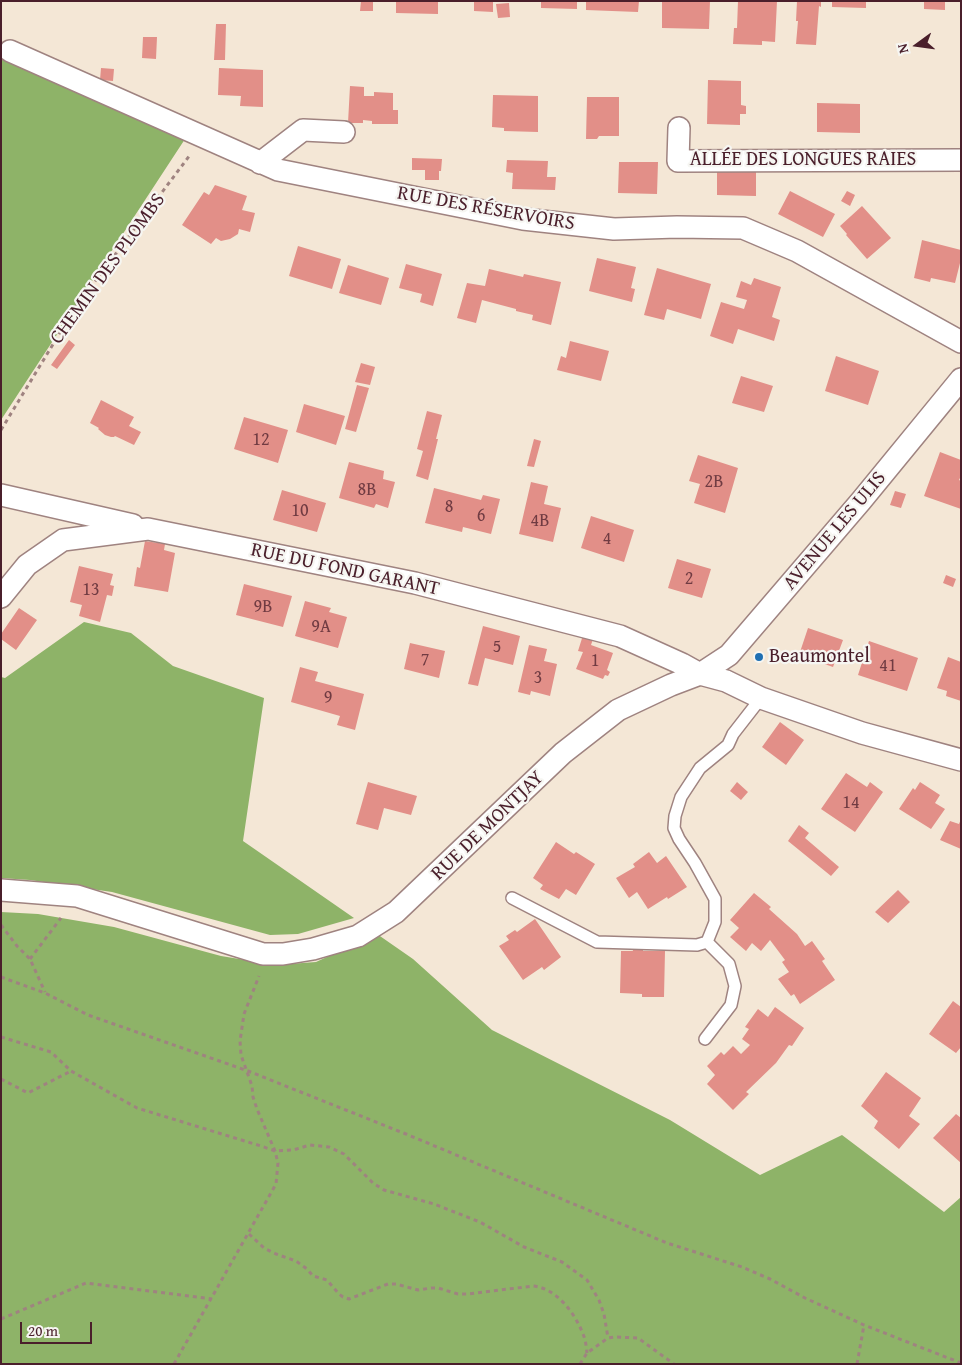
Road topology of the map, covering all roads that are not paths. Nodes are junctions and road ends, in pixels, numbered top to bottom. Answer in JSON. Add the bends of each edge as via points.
{"nodes":[{"id":1,"x":10,"y":51,"type":"dead end"},
{"id":2,"x":679,"y":128,"type":"dead end"},
{"id":3,"x":344,"y":132,"type":"dead end"},
{"id":4,"x":961,"y":160,"type":"edge"},
{"id":5,"x":260,"y":163,"type":"junction"},
{"id":6,"x":961,"y":342,"type":"edge"},
{"id":7,"x":961,"y":379,"type":"edge"},
{"id":8,"x":1,"y":495,"type":"edge"},
{"id":9,"x":148,"y":529,"type":"junction"},
{"id":10,"x":1,"y":597,"type":"edge"},
{"id":11,"x":700,"y":674,"type":"junction"},
{"id":12,"x":761,"y":698,"type":"junction"},
{"id":13,"x":961,"y":760,"type":"edge"},
{"id":14,"x":1,"y":890,"type":"edge"},
{"id":15,"x":512,"y":898,"type":"dead end"},
{"id":16,"x":707,"y":942,"type":"junction"},
{"id":17,"x":705,"y":1039,"type":"dead end"}],
"edges":[{"from":1,"to":5,"type":"street","name":"RUE DES RÉSERVOIRS"},
{"from":2,"to":4,"type":"street","name":"ALLÉE DES LONGUES RAIES","via":[[678,161]]},
{"from":3,"to":5,"type":"street","via":[[303,130]]},
{"from":5,"to":6,"type":"street","name":"RUE DES RÉSERVOIRS","via":[[278,170],[523,219],[614,229],[743,228],[797,251]]},
{"from":7,"to":11,"type":"street","name":"AVENUE LES ULIS","via":[[729,655]]},
{"from":8,"to":9,"type":"street"},
{"from":9,"to":10,"type":"street","name":"RUE DU FOND GARANT","via":[[63,540],[27,565]]},
{"from":9,"to":11,"type":"street","name":"RUE DU FOND GARANT","via":[[415,583],[620,636]]},
{"from":11,"to":12,"type":"street"},
{"from":11,"to":14,"type":"street","name":"RUE DE MONTJAY","via":[[671,684],[618,710],[563,754],[396,912],[358,936],[313,949],[263,954],[77,896]]},
{"from":12,"to":13,"type":"street","via":[[862,732]]},
{"from":12,"to":16,"type":"lane","via":[[728,745],[700,768],[681,797],[675,816],[674,828],[679,839],[715,899],[715,922]]},
{"from":15,"to":16,"type":"lane","via":[[597,942],[697,945]]},
{"from":16,"to":17,"type":"lane","via":[[729,964],[735,986],[731,1004]]}]}
